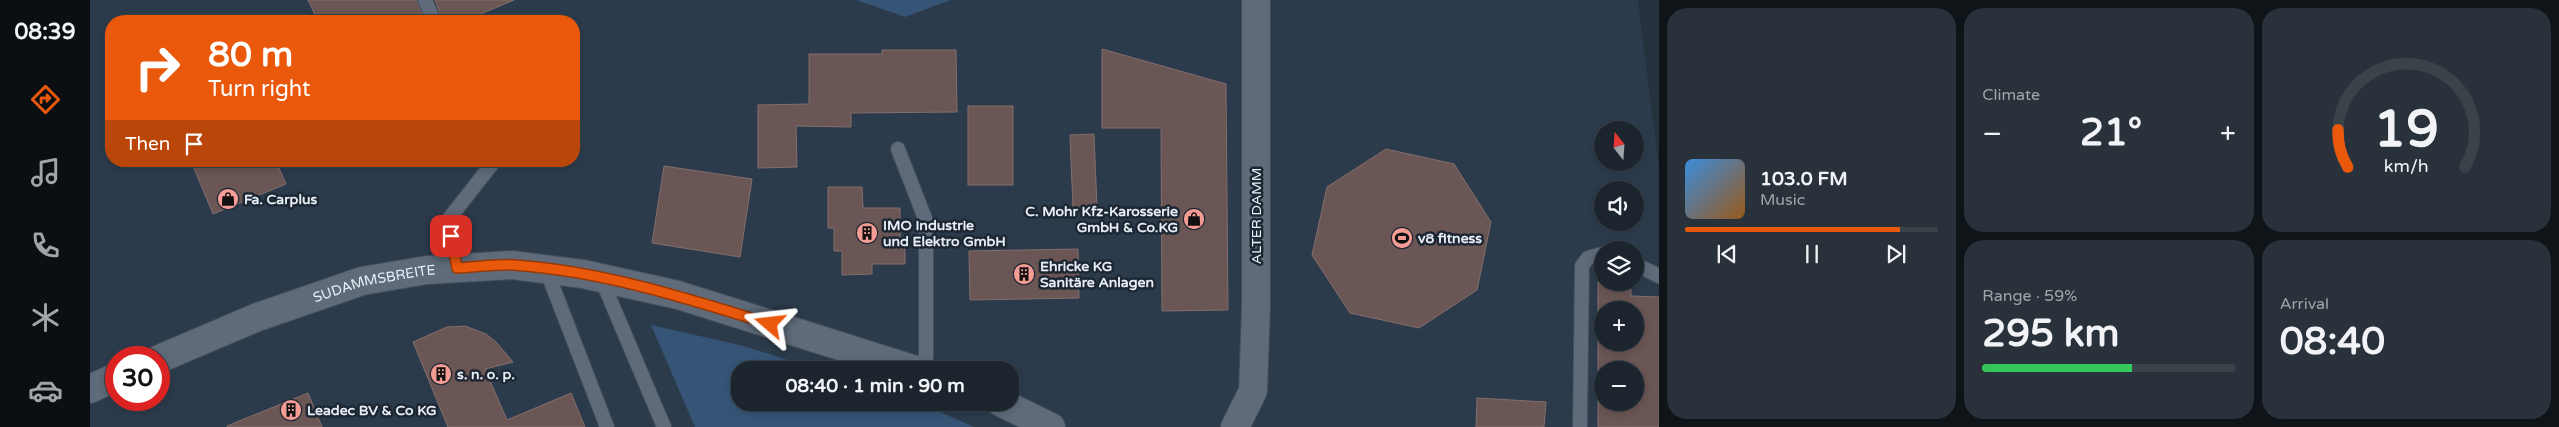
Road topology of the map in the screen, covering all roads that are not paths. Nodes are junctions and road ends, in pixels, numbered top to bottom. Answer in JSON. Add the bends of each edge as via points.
{"nodes":[{"id":1,"x":425,"y":0,"type":"edge"},
{"id":2,"x":1256,"y":0,"type":"edge"},
{"id":3,"x":431,"y":15,"type":"edge"},
{"id":4,"x":898,"y":149,"type":"dead end"},
{"id":5,"x":490,"y":167,"type":"edge"},
{"id":6,"x":1594,"y":256,"type":"edge"},
{"id":7,"x":457,"y":268,"type":"junction"},
{"id":8,"x":1644,"y":268,"type":"edge"},
{"id":9,"x":546,"y":269,"type":"junction"},
{"id":10,"x":1659,"y":276,"type":"edge"},
{"id":11,"x":601,"y":278,"type":"junction"},
{"id":12,"x":170,"y":354,"type":"edge"},
{"id":13,"x":887,"y":361,"type":"edge"},
{"id":14,"x":926,"y":361,"type":"edge"},
{"id":15,"x":105,"y":382,"type":"edge"},
{"id":16,"x":90,"y":388,"type":"edge"},
{"id":17,"x":1019,"y":411,"type":"edge"},
{"id":18,"x":606,"y":427,"type":"edge"},
{"id":19,"x":664,"y":427,"type":"edge"},
{"id":20,"x":1052,"y":427,"type":"edge"},
{"id":21,"x":1235,"y":427,"type":"edge"},
{"id":22,"x":1580,"y":427,"type":"edge"}],
"edges":[{"from":1,"to":3,"type":"lane"},
{"from":2,"to":21,"type":"street","name":"ALTER DAMM","via":[[1253,391]]},
{"from":4,"to":14,"type":"lane","via":[[926,220]]},
{"from":5,"to":7,"type":"lane","via":[[448,220]]},
{"from":6,"to":22,"type":"lane","via":[[1582,266]]},
{"from":7,"to":9,"type":"street","name":"SUDAMMSBREITE","via":[[512,265]]},
{"from":7,"to":12,"type":"street","name":"SUDAMMSBREITE","via":[[362,281],[255,318]]},
{"from":8,"to":10,"type":"lane"},
{"from":9,"to":11,"type":"street","name":"SUDAMMSBREITE"},
{"from":9,"to":18,"type":"lane"},
{"from":11,"to":13,"type":"street","name":"SUDAMMSBREITE","via":[[678,295]]},
{"from":11,"to":19,"type":"lane"},
{"from":15,"to":16,"type":"street"},
{"from":17,"to":20,"type":"street"}]}
